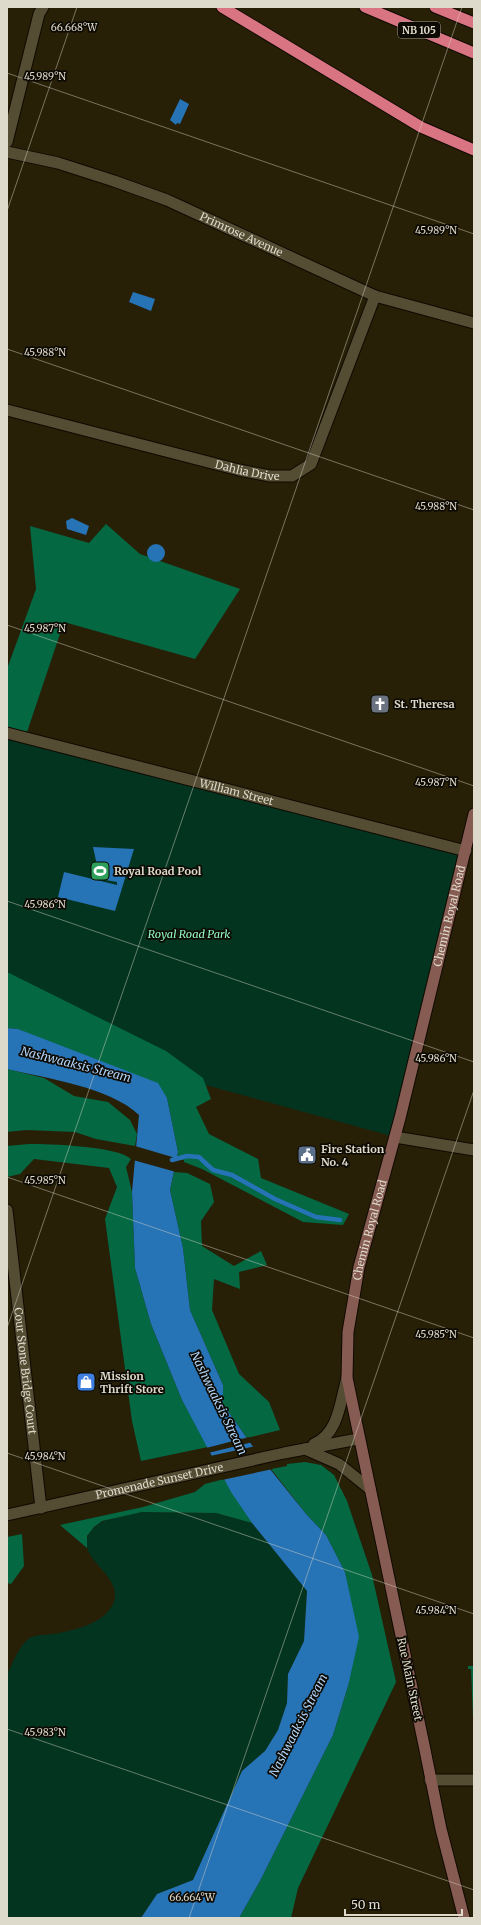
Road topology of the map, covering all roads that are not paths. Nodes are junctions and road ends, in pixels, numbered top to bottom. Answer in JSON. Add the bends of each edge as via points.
{"nodes":[{"id":1,"x":43,"y":7,"type":"edge"},
{"id":2,"x":222,"y":7,"type":"edge"},
{"id":3,"x":364,"y":7,"type":"edge"},
{"id":4,"x":436,"y":7,"type":"edge"},
{"id":5,"x":474,"y":23,"type":"edge"},
{"id":6,"x":474,"y":53,"type":"edge"},
{"id":7,"x":7,"y":142,"type":"edge"},
{"id":8,"x":474,"y":150,"type":"edge"},
{"id":9,"x":7,"y":152,"type":"edge"},
{"id":10,"x":375,"y":296,"type":"junction"},
{"id":11,"x":474,"y":322,"type":"edge"},
{"id":12,"x":7,"y":410,"type":"edge"},
{"id":13,"x":7,"y":733,"type":"edge"},
{"id":14,"x":474,"y":814,"type":"edge"},
{"id":15,"x":466,"y":851,"type":"junction"},
{"id":16,"x":395,"y":1137,"type":"junction"},
{"id":17,"x":474,"y":1150,"type":"edge"},
{"id":18,"x":7,"y":1210,"type":"edge"},
{"id":19,"x":347,"y":1378,"type":"junction"},
{"id":20,"x":358,"y":1439,"type":"junction"},
{"id":21,"x":305,"y":1449,"type":"junction"},
{"id":22,"x":370,"y":1489,"type":"junction"},
{"id":23,"x":41,"y":1508,"type":"junction"},
{"id":24,"x":7,"y":1515,"type":"edge"},
{"id":25,"x":430,"y":1780,"type":"junction"},
{"id":26,"x":474,"y":1780,"type":"edge"},
{"id":27,"x":464,"y":1918,"type":"edge"}],
"edges":[{"from":1,"to":7,"type":"street","via":[[39,14]]},
{"from":2,"to":8,"type":"highway","via":[[421,127]]},
{"from":3,"to":6,"type":"highway","number":"NB 105"},
{"from":4,"to":5,"type":"highway","number":"NB 105"},
{"from":9,"to":10,"type":"street","name":"Primrose Avenue","via":[[58,163],[166,200]]},
{"from":10,"to":11,"type":"street","name":"Primrose Avenue"},
{"from":10,"to":12,"type":"street","name":"Dahlia Drive","via":[[311,464],[292,476],[270,476],[239,470]]},
{"from":13,"to":15,"type":"street","name":"William Street"},
{"from":14,"to":15,"type":"main road","name":"Chemin Royal Road"},
{"from":15,"to":16,"type":"main road","name":"Chemin Royal Road"},
{"from":16,"to":17,"type":"street"},
{"from":16,"to":19,"type":"main road","name":"Chemin Royal Road","via":[[359,1267],[348,1332]]},
{"from":18,"to":23,"type":"street","name":"Cour Stone Bridge Court"},
{"from":19,"to":20,"type":"main road","name":"Chemin Royal Road"},
{"from":19,"to":21,"type":"street","via":[[330,1432],[322,1441]]},
{"from":20,"to":21,"type":"street","name":"Promenade Sunset Drive"},
{"from":20,"to":22,"type":"main road","name":"Rue Main Street"},
{"from":21,"to":22,"type":"street","via":[[339,1464]]},
{"from":21,"to":23,"type":"street","name":"Promenade Sunset Drive"},
{"from":22,"to":25,"type":"main road","name":"Rue Main Street"},
{"from":23,"to":24,"type":"street","name":"Promenade Sunset Drive"},
{"from":25,"to":26,"type":"street"},
{"from":25,"to":27,"type":"main road","name":"Rue Main Street"}]}
